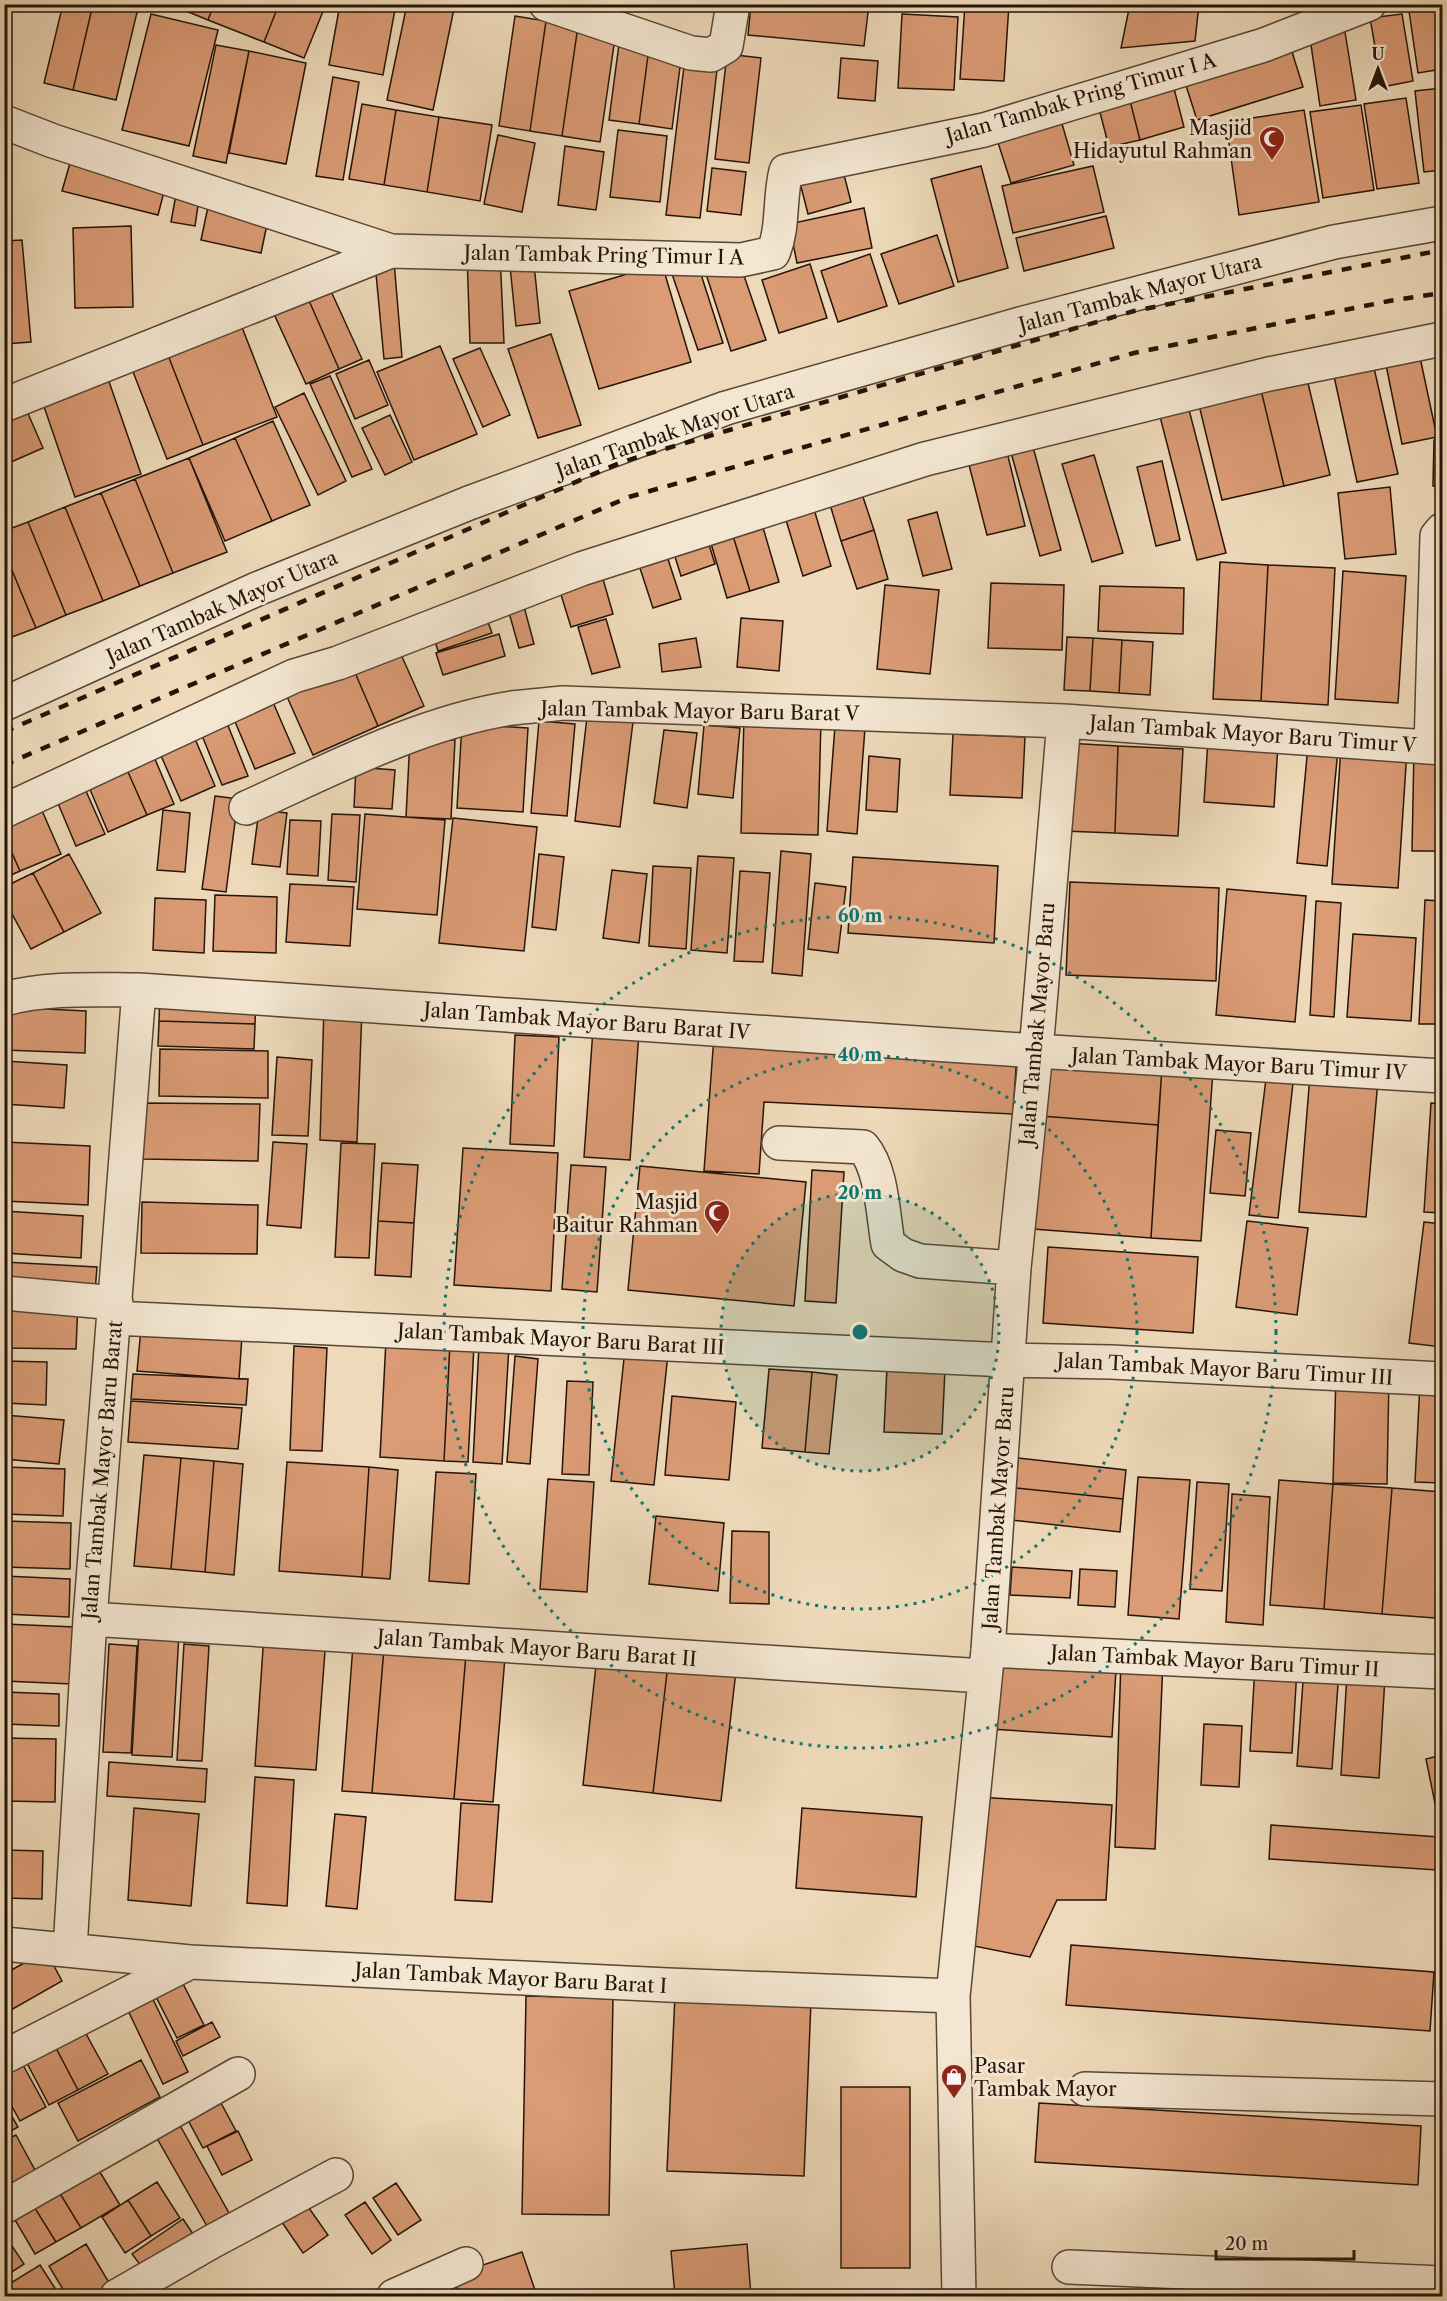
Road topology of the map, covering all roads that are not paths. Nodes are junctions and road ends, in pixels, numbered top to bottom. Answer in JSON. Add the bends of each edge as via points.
{"nodes":[{"id":1,"x":546,"y":4,"type":"edge"},
{"id":2,"x":733,"y":4,"type":"edge"},
{"id":3,"x":1369,"y":4,"type":"edge"},
{"id":4,"x":4,"y":122,"type":"edge"},
{"id":5,"x":1443,"y":223,"type":"edge"},
{"id":6,"x":391,"y":251,"type":"junction"},
{"id":7,"x":1443,"y":339,"type":"edge"},
{"id":8,"x":4,"y":405,"type":"edge"},
{"id":9,"x":1443,"y":530,"type":"edge"},
{"id":10,"x":4,"y":704,"type":"edge"},
{"id":11,"x":1064,"y":721,"type":"junction"},
{"id":12,"x":1437,"y":748,"type":"edge"},
{"id":13,"x":246,"y":808,"type":"dead end"},
{"id":14,"x":4,"y":811,"type":"edge"},
{"id":15,"x":139,"y":990,"type":"junction"},
{"id":16,"x":4,"y":999,"type":"edge"},
{"id":17,"x":1036,"y":1051,"type":"junction"},
{"id":18,"x":1443,"y":1076,"type":"edge"},
{"id":19,"x":779,"y":1143,"type":"dead end"},
{"id":20,"x":1014,"y":1268,"type":"junction"},
{"id":21,"x":4,"y":1293,"type":"edge"},
{"id":22,"x":115,"y":1310,"type":"junction"},
{"id":23,"x":1008,"y":1360,"type":"junction"},
{"id":24,"x":1443,"y":1379,"type":"edge"},
{"id":25,"x":90,"y":1619,"type":"junction"},
{"id":26,"x":986,"y":1663,"type":"junction"},
{"id":27,"x":1443,"y":1672,"type":"edge"},
{"id":28,"x":4,"y":1944,"type":"edge"},
{"id":29,"x":70,"y":1949,"type":"junction"},
{"id":30,"x":190,"y":1962,"type":"junction"},
{"id":31,"x":953,"y":1996,"type":"junction"},
{"id":32,"x":4,"y":2057,"type":"edge"},
{"id":33,"x":238,"y":2074,"type":"dead end"},
{"id":34,"x":1086,"y":2089,"type":"dead end"},
{"id":35,"x":1443,"y":2099,"type":"edge"},
{"id":36,"x":336,"y":2175,"type":"dead end"},
{"id":37,"x":4,"y":2207,"type":"edge"},
{"id":38,"x":466,"y":2264,"type":"dead end"},
{"id":39,"x":1069,"y":2267,"type":"dead end"},
{"id":40,"x":1443,"y":2283,"type":"edge"},
{"id":41,"x":117,"y":2296,"type":"edge"},
{"id":42,"x":394,"y":2296,"type":"edge"},
{"id":43,"x":959,"y":2296,"type":"edge"}],
"edges":[{"from":1,"to":2,"type":"street","via":[[691,53],[711,55],[726,46]]},
{"from":3,"to":6,"type":"street","name":"Jalan Tambak Pring Timur I A","via":[[1264,45],[984,130],[786,171],[779,239],[772,253],[760,257],[741,260]]},
{"from":4,"to":6,"type":"street","name":"Jalan Tambak Pring Timur I A"},
{"from":5,"to":10,"type":"street","name":"Jalan Tambak Mayor Utara","via":[[1323,245],[1020,324],[726,408],[257,589]]},
{"from":6,"to":8,"type":"street","name":"Jalan Tambak Pring Timur I A"},
{"from":7,"to":14,"type":"street","via":[[1269,374],[925,459],[581,569],[338,663],[294,676]]},
{"from":9,"to":12,"type":"street","via":[[1437,536]]},
{"from":11,"to":12,"type":"street","name":"Jalan Tambak Mayor Baru Timur V"},
{"from":11,"to":13,"type":"street","name":"Jalan Tambak Mayor Baru Barat V","via":[[563,704],[512,708],[391,742]]},
{"from":11,"to":17,"type":"street","name":"Jalan Tambak Mayor Baru"},
{"from":15,"to":16,"type":"street","name":"Jalan Tambak Mayor Baru Barat IV","via":[[76,989]]},
{"from":15,"to":17,"type":"street","name":"Jalan Tambak Mayor Baru Barat IV"},
{"from":15,"to":22,"type":"street","name":"Jalan Tambak Mayor Baru Barat"},
{"from":17,"to":18,"type":"street","name":"Jalan Tambak Mayor Baru Timur IV"},
{"from":17,"to":20,"type":"street","name":"Jalan Tambak Mayor Baru"},
{"from":19,"to":20,"type":"street","via":[[863,1147],[875,1167],[888,1244],[903,1255],[920,1261]]},
{"from":20,"to":23,"type":"street","name":"Jalan Tambak Mayor Baru"},
{"from":21,"to":22,"type":"street","name":"Jalan Tambak Mayor Baru Barat III"},
{"from":22,"to":23,"type":"street","name":"Jalan Tambak Mayor Baru Barat III"},
{"from":22,"to":25,"type":"street","name":"Jalan Tambak Mayor Baru Barat"},
{"from":23,"to":24,"type":"street","name":"Jalan Tambak Mayor Baru Timur III"},
{"from":23,"to":26,"type":"street","name":"Jalan Tambak Mayor Baru"},
{"from":25,"to":26,"type":"street","name":"Jalan Tambak Mayor Baru Barat II"},
{"from":25,"to":29,"type":"street","name":"Jalan Tambak Mayor Baru Barat"},
{"from":26,"to":27,"type":"street","name":"Jalan Tambak Mayor Baru Timur II"},
{"from":26,"to":31,"type":"street","name":"Jalan Tambak Mayor Baru"},
{"from":28,"to":29,"type":"street","name":"Jalan Tambak Mayor Baru Barat I"},
{"from":29,"to":30,"type":"street","name":"Jalan Tambak Mayor Baru Barat I"},
{"from":30,"to":31,"type":"street","name":"Jalan Tambak Mayor Baru Barat I"},
{"from":30,"to":32,"type":"street"},
{"from":31,"to":43,"type":"street","name":"Jalan Tambak Mayor Baru"},
{"from":33,"to":37,"type":"street"},
{"from":34,"to":35,"type":"street"},
{"from":36,"to":41,"type":"street"},
{"from":38,"to":42,"type":"street"},
{"from":39,"to":40,"type":"street"}]}
